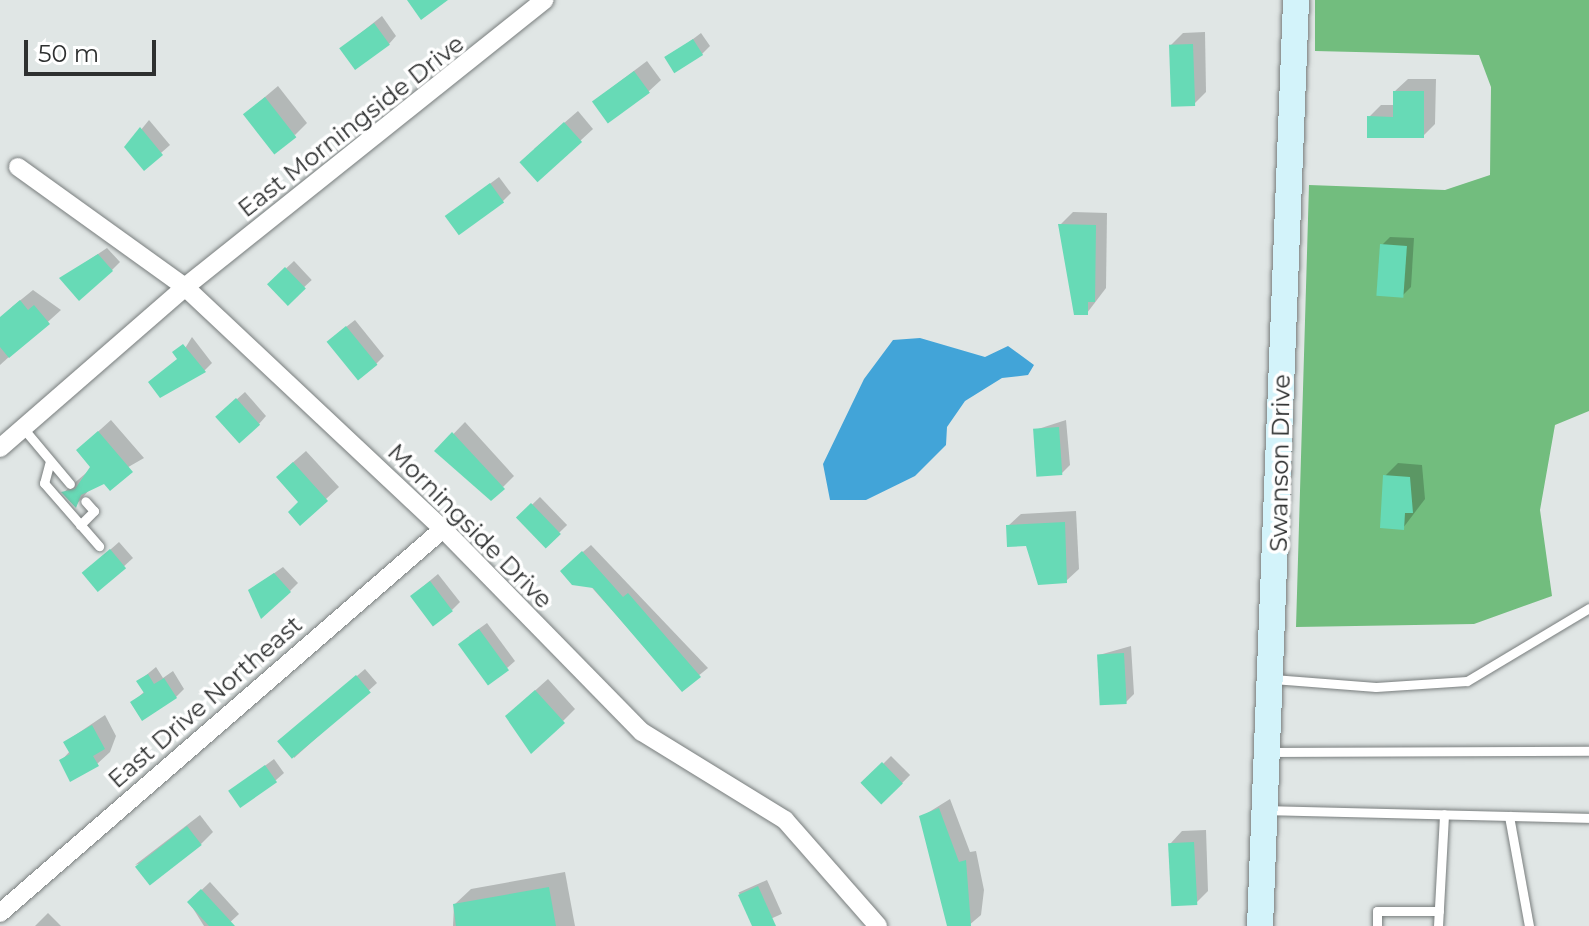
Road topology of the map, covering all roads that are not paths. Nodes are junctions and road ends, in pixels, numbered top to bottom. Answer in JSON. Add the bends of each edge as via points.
{"nodes":[{"id":1,"x":545,"y":0,"type":"edge"},
{"id":2,"x":1296,"y":0,"type":"edge"},
{"id":3,"x":18,"y":167,"type":"dead end"},
{"id":4,"x":185,"y":287,"type":"junction"},
{"id":5,"x":23,"y":428,"type":"junction"},
{"id":6,"x":0,"y":448,"type":"edge"},
{"id":7,"x":50,"y":461,"type":"junction"},
{"id":8,"x":70,"y":484,"type":"dead end"},
{"id":9,"x":85,"y":501,"type":"dead end"},
{"id":10,"x":80,"y":525,"type":"junction"},
{"id":11,"x":443,"y":529,"type":"junction"},
{"id":12,"x":99,"y":546,"type":"dead end"},
{"id":13,"x":1589,"y":608,"type":"edge"},
{"id":14,"x":1273,"y":679,"type":"junction"},
{"id":15,"x":1589,"y":751,"type":"edge"},
{"id":16,"x":1269,"y":752,"type":"junction"},
{"id":17,"x":1266,"y":810,"type":"junction"},
{"id":18,"x":1444,"y":814,"type":"junction"},
{"id":19,"x":1509,"y":816,"type":"junction"},
{"id":20,"x":1589,"y":818,"type":"edge"},
{"id":21,"x":1439,"y":911,"type":"junction"},
{"id":22,"x":0,"y":913,"type":"edge"},
{"id":23,"x":878,"y":926,"type":"edge"},
{"id":24,"x":1260,"y":926,"type":"edge"},
{"id":25,"x":1377,"y":926,"type":"edge"},
{"id":26,"x":1438,"y":926,"type":"edge"},
{"id":27,"x":1529,"y":926,"type":"edge"}],
"edges":[{"from":1,"to":4,"type":"street","name":"East Morningside Drive"},
{"from":2,"to":14,"type":"street","name":"Swanson Drive"},
{"from":3,"to":4,"type":"street","name":"Morningside Drive"},
{"from":4,"to":5,"type":"street","name":"East Morningside Drive"},
{"from":4,"to":11,"type":"street","name":"Morningside Drive"},
{"from":5,"to":6,"type":"street","name":"East Morningside Drive"},
{"from":5,"to":7,"type":"lane"},
{"from":7,"to":8,"type":"lane"},
{"from":7,"to":10,"type":"lane","via":[[44,483]]},
{"from":9,"to":10,"type":"lane","via":[[94,511]]},
{"from":10,"to":12,"type":"lane"},
{"from":11,"to":22,"type":"street","name":"East Drive Northeast"},
{"from":11,"to":23,"type":"street","name":"Morningside Drive","via":[[642,732],[785,820]]},
{"from":13,"to":14,"type":"lane","via":[[1467,681],[1376,687]]},
{"from":14,"to":16,"type":"street","name":"Swanson Drive"},
{"from":15,"to":16,"type":"lane"},
{"from":16,"to":17,"type":"street","name":"Swanson Drive"},
{"from":17,"to":18,"type":"lane"},
{"from":17,"to":24,"type":"street","name":"Swanson Drive"},
{"from":18,"to":19,"type":"lane"},
{"from":18,"to":21,"type":"lane"},
{"from":19,"to":20,"type":"lane"},
{"from":19,"to":27,"type":"lane"},
{"from":21,"to":25,"type":"lane","via":[[1377,911]]},
{"from":21,"to":26,"type":"lane"}]}
